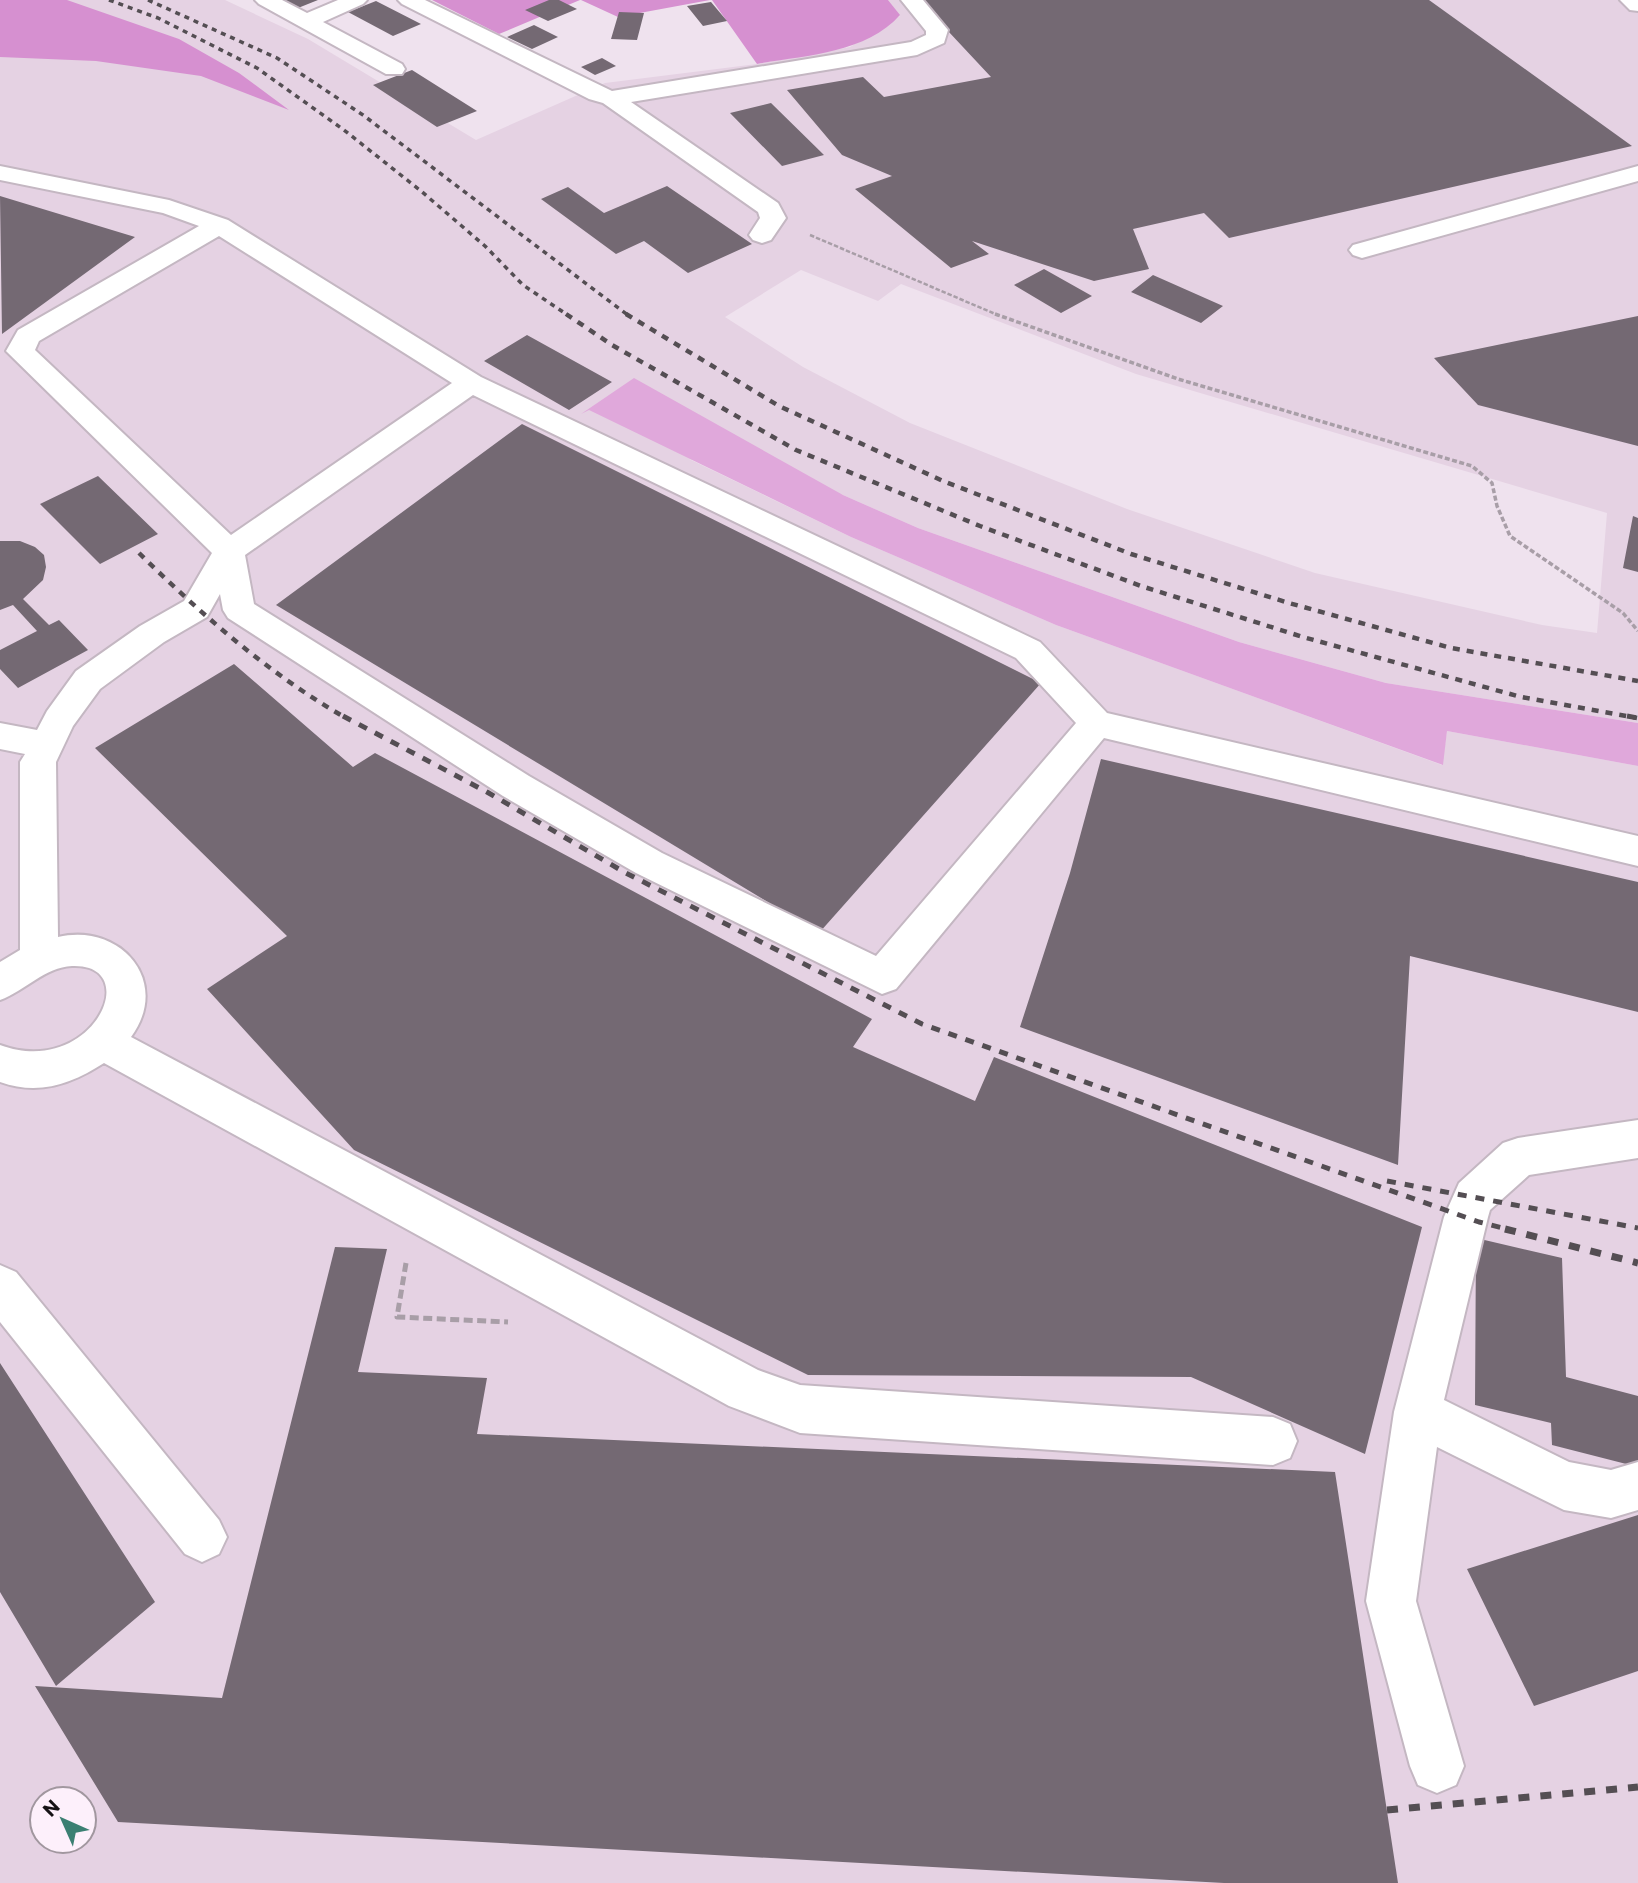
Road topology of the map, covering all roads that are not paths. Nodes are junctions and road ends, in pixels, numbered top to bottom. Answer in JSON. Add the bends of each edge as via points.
{"nodes":[{"id":1,"x":266,"y":0,"type":"edge"},
{"id":2,"x":356,"y":0,"type":"edge"},
{"id":3,"x":409,"y":0,"type":"edge"},
{"id":4,"x":912,"y":0,"type":"edge"},
{"id":5,"x":1631,"y":0,"type":"edge"},
{"id":6,"x":1638,"y":5,"type":"edge"},
{"id":7,"x":306,"y":21,"type":"junction"},
{"id":8,"x":394,"y":69,"type":"dead end"},
{"id":9,"x":611,"y":98,"type":"junction"},
{"id":10,"x":0,"y":173,"type":"edge"},
{"id":11,"x":1638,"y":173,"type":"edge"},
{"id":12,"x":219,"y":225,"type":"junction"},
{"id":13,"x":767,"y":227,"type":"road end"},
{"id":14,"x":1362,"y":250,"type":"dead end"},
{"id":15,"x":471,"y":383,"type":"junction"},
{"id":16,"x":229,"y":551,"type":"junction"},
{"id":17,"x":1096,"y":723,"type":"junction"},
{"id":18,"x":0,"y":736,"type":"edge"},
{"id":19,"x":47,"y":746,"type":"junction"},
{"id":20,"x":1638,"y":851,"type":"edge"},
{"id":21,"x":39,"y":957,"type":"junction"},
{"id":22,"x":0,"y":983,"type":"edge"},
{"id":23,"x":103,"y":1042,"type":"junction"},
{"id":24,"x":0,"y":1063,"type":"edge"},
{"id":25,"x":1638,"y":1139,"type":"edge"},
{"id":26,"x":0,"y":1287,"type":"edge"},
{"id":27,"x":1418,"y":1412,"type":"junction"},
{"id":28,"x":1273,"y":1441,"type":"dead end"},
{"id":29,"x":1638,"y":1486,"type":"edge"},
{"id":30,"x":202,"y":1537,"type":"dead end"},
{"id":31,"x":1437,"y":1766,"type":"dead end"}],
"edges":[{"from":1,"to":7,"type":"street"},
{"from":2,"to":7,"type":"street"},
{"from":3,"to":9,"type":"street"},
{"from":4,"to":9,"type":"street","via":[[937,30],[929,44]]},
{"from":5,"to":6,"type":"street"},
{"from":7,"to":8,"type":"street"},
{"from":9,"to":13,"type":"street","via":[[769,208]]},
{"from":10,"to":12,"type":"street","via":[[169,207]]},
{"from":11,"to":14,"type":"street"},
{"from":12,"to":15,"type":"street"},
{"from":12,"to":16,"type":"street","via":[[28,336],[20,351]]},
{"from":15,"to":16,"type":"street"},
{"from":15,"to":17,"type":"street","via":[[1028,650]]},
{"from":16,"to":17,"type":"street","via":[[239,610],[516,786],[649,863],[882,977]]},
{"from":16,"to":19,"type":"street","via":[[195,609],[88,680],[59,720]]},
{"from":17,"to":20,"type":"street"},
{"from":18,"to":19,"type":"street"},
{"from":19,"to":21,"type":"street","via":[[38,762]]},
{"from":21,"to":22,"type":"street"},
{"from":21,"to":23,"type":"street","via":[[86,950],[106,956],[120,968],[127,984],[127,1003],[119,1023]]},
{"from":23,"to":24,"type":"street","via":[[58,1068],[32,1072]]},
{"from":23,"to":28,"type":"street","via":[[746,1389],[800,1409]]},
{"from":25,"to":27,"type":"street","via":[[1518,1157],[1474,1197]]},
{"from":26,"to":30,"type":"street"},
{"from":27,"to":29,"type":"street","via":[[1564,1486],[1611,1494]]},
{"from":27,"to":31,"type":"street","via":[[1391,1601]]}]}
